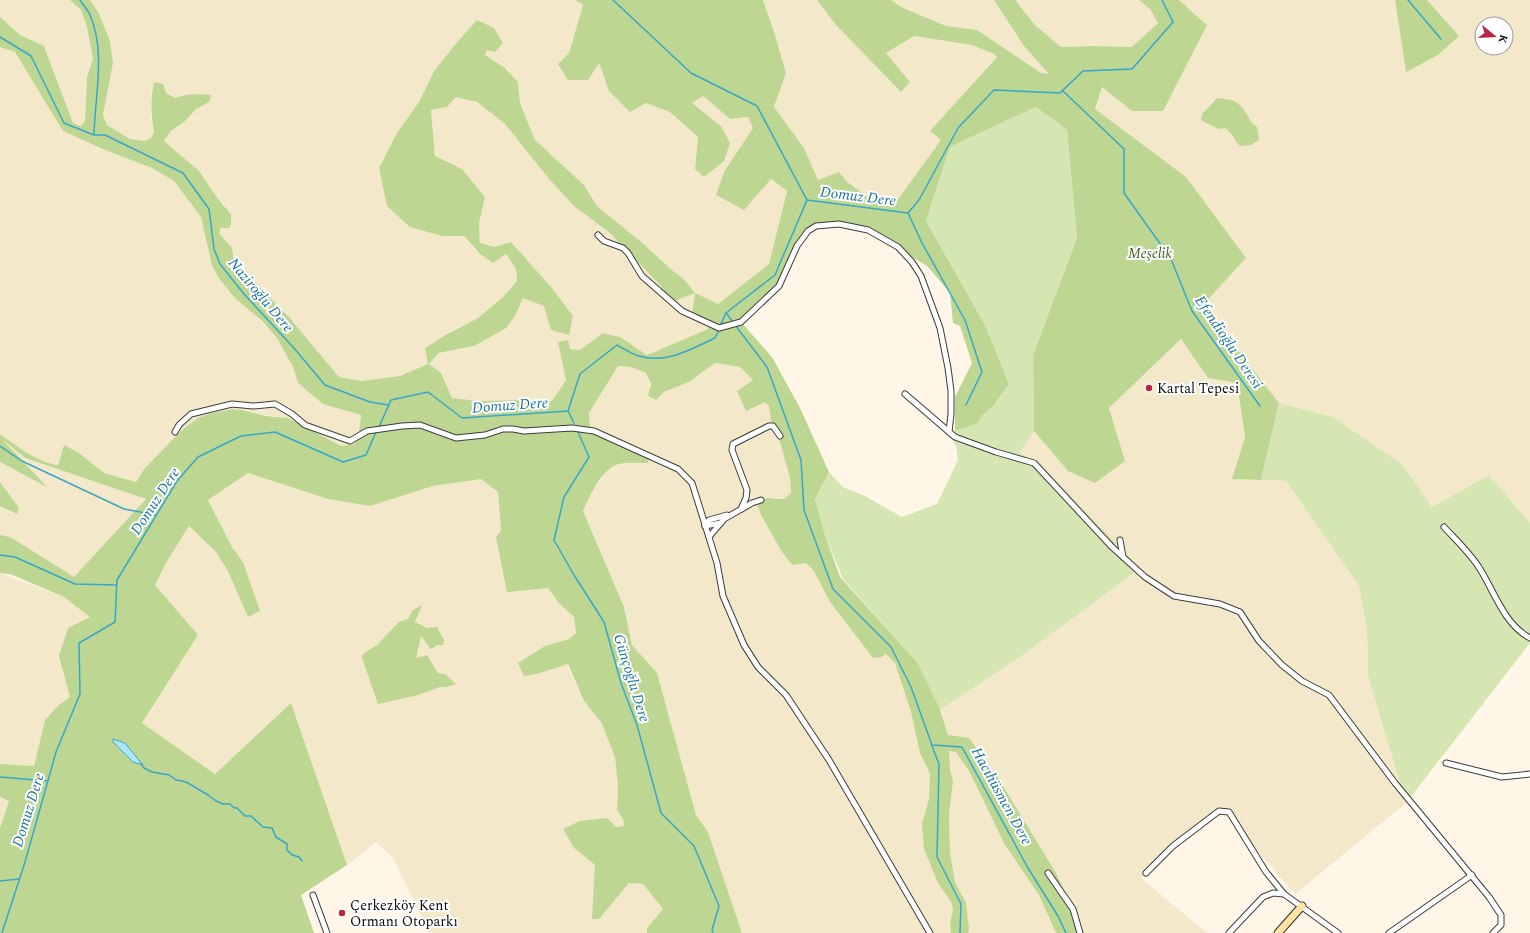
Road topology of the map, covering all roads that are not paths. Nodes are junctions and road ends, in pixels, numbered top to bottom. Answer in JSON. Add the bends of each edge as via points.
{"nodes":[{"id":1,"x":598,"y":235,"type":"dead end"},
{"id":2,"x":905,"y":394,"type":"dead end"},
{"id":3,"x":175,"y":432,"type":"dead end"},
{"id":4,"x":949,"y":432,"type":"junction"},
{"id":5,"x":780,"y":436,"type":"dead end"},
{"id":6,"x":761,"y":500,"type":"dead end"},
{"id":7,"x":741,"y":509,"type":"junction"},
{"id":8,"x":733,"y":513,"type":"junction"},
{"id":9,"x":721,"y":523,"type":"junction"},
{"id":10,"x":705,"y":526,"type":"junction"},
{"id":11,"x":1444,"y":527,"type":"dead end"},
{"id":12,"x":709,"y":537,"type":"junction"},
{"id":13,"x":1120,"y":540,"type":"dead end"},
{"id":14,"x":1123,"y":557,"type":"junction"},
{"id":15,"x":1530,"y":638,"type":"edge"},
{"id":16,"x":1446,"y":763,"type":"dead end"},
{"id":17,"x":1530,"y":774,"type":"edge"},
{"id":18,"x":1048,"y":873,"type":"dead end"},
{"id":19,"x":1146,"y":874,"type":"dead end"},
{"id":20,"x":1472,"y":875,"type":"junction"},
{"id":21,"x":1284,"y":894,"type":"junction"},
{"id":22,"x":313,"y":895,"type":"dead end"},
{"id":23,"x":1302,"y":906,"type":"junction"},
{"id":24,"x":327,"y":933,"type":"edge"},
{"id":25,"x":930,"y":933,"type":"edge"},
{"id":26,"x":1080,"y":933,"type":"edge"},
{"id":27,"x":1230,"y":933,"type":"edge"},
{"id":28,"x":1278,"y":933,"type":"edge"},
{"id":29,"x":1338,"y":933,"type":"edge"},
{"id":30,"x":1390,"y":933,"type":"edge"},
{"id":31,"x":1493,"y":933,"type":"edge"}],
"edges":[{"from":1,"to":4,"type":"street","via":[[604,241],[623,248],[642,276],[682,311],[719,328],[741,322],[779,286],[797,246],[808,231],[816,226],[840,224],[868,230],[898,247],[921,276],[940,328],[948,368],[951,391]]},
{"from":2,"to":4,"type":"street"},
{"from":3,"to":10,"type":"street","via":[[191,414],[232,404],[275,404],[305,425],[350,441],[367,431],[420,425],[456,438],[485,435],[503,429],[524,431],[572,428],[594,431],[678,470],[692,483]]},
{"from":4,"to":14,"type":"street","via":[[954,437],[1034,463]]},
{"from":5,"to":7,"type":"street","via":[[773,426],[769,426],[733,444],[732,450],[747,490]]},
{"from":6,"to":7,"type":"street"},
{"from":7,"to":8,"type":"street"},
{"from":8,"to":9,"type":"street"},
{"from":8,"to":10,"type":"street","via":[[709,520]]},
{"from":9,"to":10,"type":"street"},
{"from":9,"to":12,"type":"street"},
{"from":10,"to":12,"type":"street"},
{"from":11,"to":15,"type":"street","via":[[1480,569],[1510,621]]},
{"from":12,"to":25,"type":"street","via":[[723,596],[744,646],[758,667],[786,695],[829,760]]},
{"from":13,"to":14,"type":"street"},
{"from":14,"to":20,"type":"street","via":[[1145,577],[1174,596],[1220,604],[1240,612],[1259,641],[1282,665],[1302,681],[1329,695],[1395,783]]},
{"from":16,"to":17,"type":"street","via":[[1502,777]]},
{"from":18,"to":26,"type":"street","via":[[1073,909]]},
{"from":19,"to":21,"type":"street","via":[[1173,846],[1219,810],[1229,812],[1266,872]]},
{"from":20,"to":30,"type":"street"},
{"from":20,"to":31,"type":"street","via":[[1501,914],[1501,925]]},
{"from":21,"to":23,"type":"street"},
{"from":21,"to":27,"type":"street","via":[[1273,893],[1263,897]]},
{"from":22,"to":24,"type":"street"},
{"from":23,"to":28,"type":"street"},
{"from":23,"to":29,"type":"street"}]}
